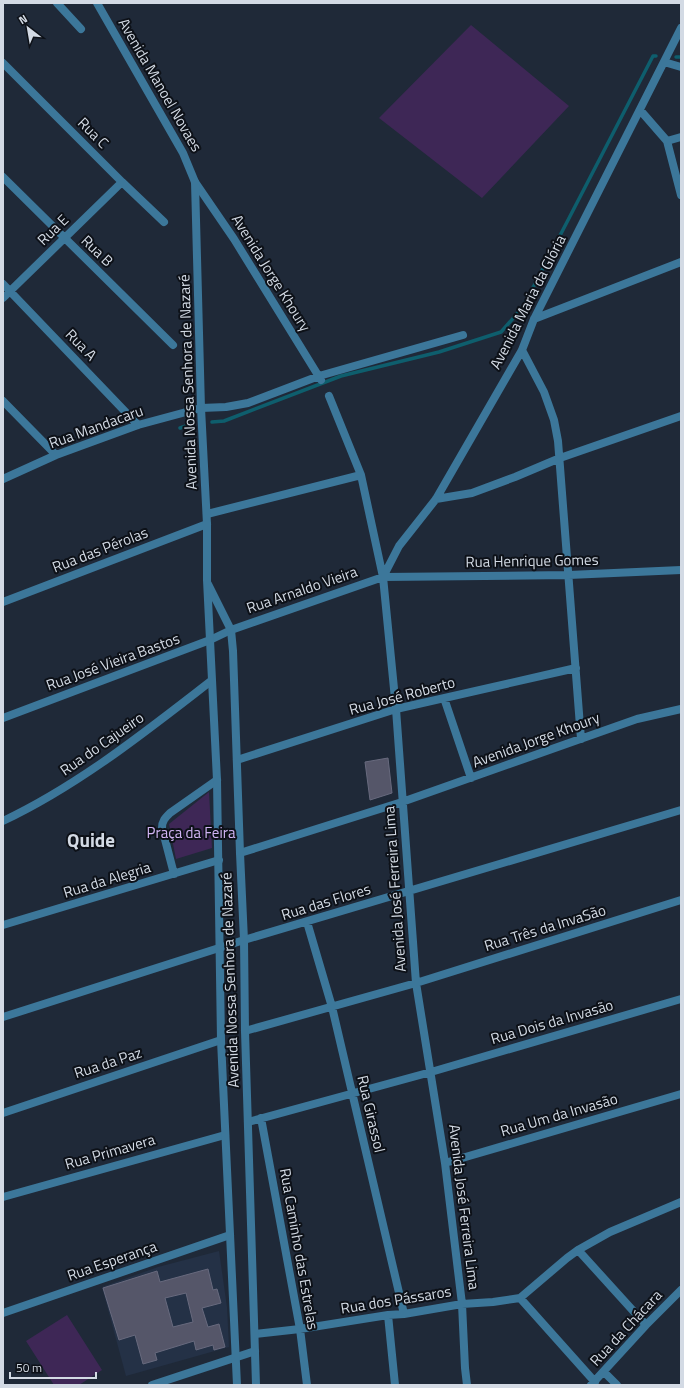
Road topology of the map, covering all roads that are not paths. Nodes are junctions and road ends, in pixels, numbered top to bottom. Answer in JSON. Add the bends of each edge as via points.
{"nodes":[{"id":1,"x":56,"y":3,"type":"edge"},
{"id":2,"x":97,"y":3,"type":"edge"},
{"id":3,"x":681,"y":28,"type":"edge"},
{"id":4,"x":81,"y":29,"type":"dead end"},
{"id":5,"x":3,"y":62,"type":"edge"},
{"id":6,"x":664,"y":62,"type":"junction"},
{"id":7,"x":681,"y":67,"type":"edge"},
{"id":8,"x":640,"y":110,"type":"junction"},
{"id":9,"x":681,"y":137,"type":"edge"},
{"id":10,"x":667,"y":141,"type":"junction"},
{"id":11,"x":3,"y":177,"type":"edge"},
{"id":12,"x":122,"y":182,"type":"junction"},
{"id":13,"x":195,"y":182,"type":"junction"},
{"id":14,"x":681,"y":195,"type":"edge"},
{"id":15,"x":164,"y":222,"type":"dead end"},
{"id":16,"x":64,"y":238,"type":"junction"},
{"id":17,"x":681,"y":262,"type":"edge"},
{"id":18,"x":3,"y":284,"type":"edge"},
{"id":19,"x":10,"y":291,"type":"junction"},
{"id":20,"x":3,"y":298,"type":"edge"},
{"id":21,"x":534,"y":319,"type":"junction"},
{"id":22,"x":463,"y":335,"type":"dead end"},
{"id":23,"x":173,"y":345,"type":"dead end"},
{"id":24,"x":522,"y":350,"type":"junction"},
{"id":25,"x":320,"y":378,"type":"junction"},
{"id":26,"x":329,"y":396,"type":"dead end"},
{"id":27,"x":3,"y":401,"type":"edge"},
{"id":28,"x":201,"y":408,"type":"junction"},
{"id":29,"x":681,"y":416,"type":"edge"},
{"id":30,"x":138,"y":425,"type":"junction"},
{"id":31,"x":56,"y":455,"type":"junction"},
{"id":32,"x":560,"y":458,"type":"junction"},
{"id":33,"x":361,"y":475,"type":"junction"},
{"id":34,"x":3,"y":479,"type":"edge"},
{"id":35,"x":436,"y":499,"type":"junction"},
{"id":36,"x":207,"y":514,"type":"junction"},
{"id":37,"x":208,"y":524,"type":"junction"},
{"id":38,"x":681,"y":570,"type":"edge"},
{"id":39,"x":569,"y":575,"type":"junction"},
{"id":40,"x":383,"y":577,"type":"junction"},
{"id":41,"x":207,"y":580,"type":"junction"},
{"id":42,"x":3,"y":602,"type":"edge"},
{"id":43,"x":231,"y":630,"type":"junction"},
{"id":44,"x":210,"y":640,"type":"junction"},
{"id":45,"x":576,"y":668,"type":"junction"},
{"id":46,"x":211,"y":682,"type":"junction"},
{"id":47,"x":444,"y":698,"type":"junction"},
{"id":48,"x":681,"y":708,"type":"edge"},
{"id":49,"x":396,"y":709,"type":"junction"},
{"id":50,"x":3,"y":718,"type":"edge"},
{"id":51,"x":581,"y":739,"type":"junction"},
{"id":52,"x":237,"y":760,"type":"junction"},
{"id":53,"x":470,"y":778,"type":"junction"},
{"id":54,"x":217,"y":780,"type":"junction"},
{"id":55,"x":402,"y":802,"type":"junction"},
{"id":56,"x":681,"y":810,"type":"edge"},
{"id":57,"x":3,"y":821,"type":"edge"},
{"id":58,"x":240,"y":853,"type":"junction"},
{"id":59,"x":219,"y":860,"type":"junction"},
{"id":60,"x":174,"y":874,"type":"junction"},
{"id":61,"x":409,"y":891,"type":"junction"},
{"id":62,"x":681,"y":900,"type":"edge"},
{"id":63,"x":307,"y":922,"type":"junction"},
{"id":64,"x":3,"y":925,"type":"edge"},
{"id":65,"x":244,"y":940,"type":"junction"},
{"id":66,"x":220,"y":948,"type":"junction"},
{"id":67,"x":416,"y":983,"type":"junction"},
{"id":68,"x":681,"y":999,"type":"edge"},
{"id":69,"x":332,"y":1007,"type":"junction"},
{"id":70,"x":3,"y":1018,"type":"edge"},
{"id":71,"x":245,"y":1031,"type":"junction"},
{"id":72,"x":221,"y":1040,"type":"junction"},
{"id":73,"x":431,"y":1072,"type":"junction"},
{"id":74,"x":352,"y":1093,"type":"junction"},
{"id":75,"x":681,"y":1094,"type":"edge"},
{"id":76,"x":3,"y":1113,"type":"edge"},
{"id":77,"x":261,"y":1118,"type":"junction"},
{"id":78,"x":248,"y":1122,"type":"junction"},
{"id":79,"x":225,"y":1134,"type":"junction"},
{"id":80,"x":445,"y":1163,"type":"junction"},
{"id":81,"x":3,"y":1197,"type":"edge"},
{"id":82,"x":680,"y":1204,"type":"edge"},
{"id":83,"x":230,"y":1235,"type":"junction"},
{"id":84,"x":578,"y":1250,"type":"junction"},
{"id":85,"x":681,"y":1290,"type":"edge"},
{"id":86,"x":520,"y":1298,"type":"junction"},
{"id":87,"x":462,"y":1304,"type":"junction"},
{"id":88,"x":3,"y":1313,"type":"edge"},
{"id":89,"x":404,"y":1314,"type":"junction"},
{"id":90,"x":388,"y":1315,"type":"junction"},
{"id":91,"x":646,"y":1325,"type":"junction"},
{"id":92,"x":300,"y":1329,"type":"junction"},
{"id":93,"x":256,"y":1334,"type":"junction"},
{"id":94,"x":255,"y":1351,"type":"junction"},
{"id":95,"x":236,"y":1357,"type":"junction"},
{"id":96,"x":604,"y":1372,"type":"junction"},
{"id":97,"x":593,"y":1383,"type":"edge"},
{"id":98,"x":152,"y":1385,"type":"edge"},
{"id":99,"x":237,"y":1385,"type":"edge"},
{"id":100,"x":256,"y":1385,"type":"edge"},
{"id":101,"x":307,"y":1385,"type":"edge"},
{"id":102,"x":394,"y":1385,"type":"edge"},
{"id":103,"x":467,"y":1385,"type":"edge"},
{"id":104,"x":618,"y":1385,"type":"edge"}],
"edges":[{"from":1,"to":4,"type":"street"},
{"from":2,"to":13,"type":"street","name":"Avenida Manoel Novaes","via":[[183,153]]},
{"from":3,"to":6,"type":"street","name":"Avenida Maria da Glória"},
{"from":5,"to":12,"type":"street","name":"Rua C"},
{"from":6,"to":7,"type":"street"},
{"from":6,"to":8,"type":"street","name":"Avenida Maria da Glória"},
{"from":8,"to":10,"type":"street"},
{"from":8,"to":21,"type":"street","name":"Avenida Maria da Glória"},
{"from":9,"to":10,"type":"street"},
{"from":10,"to":14,"type":"street"},
{"from":11,"to":16,"type":"street","name":"Rua B"},
{"from":12,"to":15,"type":"street","name":"Rua C"},
{"from":12,"to":16,"type":"street","name":"Rua E"},
{"from":13,"to":25,"type":"street","name":"Avenida Jorge Khoury","via":[[234,239]]},
{"from":13,"to":28,"type":"street","name":"Avenida Nossa Senhora de Nazaré"},
{"from":16,"to":19,"type":"street","name":"Rua E"},
{"from":16,"to":23,"type":"street","name":"Rua B"},
{"from":17,"to":21,"type":"street"},
{"from":18,"to":19,"type":"street","name":"Rua A"},
{"from":19,"to":20,"type":"street","name":"Rua E"},
{"from":19,"to":30,"type":"street","name":"Rua A"},
{"from":21,"to":24,"type":"street","name":"Avenida Maria da Glória"},
{"from":22,"to":25,"type":"street","name":"Rua Mandacaru"},
{"from":24,"to":32,"type":"street","via":[[544,392],[554,420]]},
{"from":24,"to":35,"type":"street","name":"Avenida Maria da Glória"},
{"from":25,"to":28,"type":"street","name":"Rua Mandacaru","via":[[248,403],[226,408]]},
{"from":26,"to":33,"type":"street","name":"Avenida José Ferreira Lima"},
{"from":27,"to":31,"type":"street"},
{"from":28,"to":30,"type":"street","name":"Rua Mandacaru"},
{"from":28,"to":36,"type":"street","name":"Avenida Nossa Senhora de Nazaré"},
{"from":29,"to":32,"type":"street"},
{"from":30,"to":31,"type":"street","name":"Rua Mandacaru"},
{"from":31,"to":34,"type":"street","name":"Rua Mandacaru"},
{"from":32,"to":35,"type":"street","via":[[472,493]]},
{"from":32,"to":39,"type":"street"},
{"from":33,"to":36,"type":"street"},
{"from":33,"to":40,"type":"street","name":"Avenida José Ferreira Lima"},
{"from":35,"to":40,"type":"street","name":"Avenida Maria da Glória","via":[[399,546]]},
{"from":36,"to":37,"type":"street","name":"Avenida Nossa Senhora de Nazaré"},
{"from":37,"to":41,"type":"street","name":"Avenida Nossa Senhora de Nazaré"},
{"from":37,"to":42,"type":"street","name":"Rua das Pérolas"},
{"from":38,"to":39,"type":"street","name":"Rua Henrique Gomes"},
{"from":39,"to":40,"type":"street","name":"Rua Henrique Gomes"},
{"from":39,"to":45,"type":"street"},
{"from":40,"to":43,"type":"street","name":"Rua Arnaldo Vieira"},
{"from":40,"to":49,"type":"street","name":"Avenida José Ferreira Lima"},
{"from":41,"to":43,"type":"street","name":"Avenida Nossa Senhora de Nazaré"},
{"from":41,"to":44,"type":"street","name":"Avenida Nossa Senhora de Nazaré"},
{"from":43,"to":44,"type":"street","name":"Rua José Vieira Bastos"},
{"from":43,"to":52,"type":"street","name":"Avenida Nossa Senhora de Nazaré"},
{"from":44,"to":46,"type":"street","name":"Avenida Nossa Senhora de Nazaré"},
{"from":44,"to":50,"type":"street","name":"Rua José Vieira Bastos"},
{"from":45,"to":47,"type":"street","name":"Rua José Roberto"},
{"from":45,"to":51,"type":"street"},
{"from":46,"to":54,"type":"street","name":"Avenida Nossa Senhora de Nazaré"},
{"from":46,"to":57,"type":"street","name":"Rua do Cajueiro","via":[[69,785]]},
{"from":47,"to":49,"type":"street","name":"Rua José Roberto"},
{"from":47,"to":53,"type":"street"},
{"from":48,"to":51,"type":"street","name":"Avenida Jorge Khoury","via":[[638,718]]},
{"from":49,"to":52,"type":"street","name":"Rua José Roberto"},
{"from":49,"to":55,"type":"street","name":"Avenida José Ferreira Lima"},
{"from":51,"to":53,"type":"street","name":"Avenida Jorge Khoury"},
{"from":52,"to":58,"type":"street","name":"Avenida Nossa Senhora de Nazaré"},
{"from":53,"to":55,"type":"street","name":"Avenida Jorge Khoury"},
{"from":54,"to":59,"type":"street","name":"Avenida Nossa Senhora de Nazaré"},
{"from":54,"to":60,"type":"street","via":[[164,819],[162,828]]},
{"from":55,"to":58,"type":"street"},
{"from":55,"to":61,"type":"street","name":"Avenida José Ferreira Lima"},
{"from":56,"to":61,"type":"street","name":"Rua das Flores"},
{"from":58,"to":65,"type":"street","name":"Avenida Nossa Senhora de Nazaré"},
{"from":59,"to":60,"type":"street","name":"Rua da Alegria"},
{"from":59,"to":66,"type":"street","name":"Avenida Nossa Senhora de Nazaré"},
{"from":60,"to":64,"type":"street","name":"Rua da Alegria"},
{"from":61,"to":63,"type":"street","name":"Rua das Flores"},
{"from":61,"to":67,"type":"street","name":"Avenida José Ferreira Lima"},
{"from":62,"to":67,"type":"street","name":"Rua Três da InvaSão"},
{"from":63,"to":65,"type":"street","name":"Rua das Flores"},
{"from":63,"to":69,"type":"street","name":"Rua Girassol"},
{"from":65,"to":66,"type":"street","name":"Rua das Flores"},
{"from":65,"to":71,"type":"street","name":"Avenida Nossa Senhora de Nazaré"},
{"from":66,"to":70,"type":"street","name":"Rua das Flores"},
{"from":66,"to":72,"type":"street","name":"Avenida Nossa Senhora de Nazaré"},
{"from":67,"to":69,"type":"street"},
{"from":67,"to":73,"type":"street","name":"Avenida José Ferreira Lima"},
{"from":68,"to":73,"type":"street","name":"Rua Dois da Invasão"},
{"from":69,"to":71,"type":"street"},
{"from":69,"to":74,"type":"street","name":"Rua Girassol"},
{"from":71,"to":78,"type":"street","name":"Avenida Nossa Senhora de Nazaré"},
{"from":72,"to":76,"type":"street","name":"Rua da Paz"},
{"from":72,"to":79,"type":"street","name":"Avenida Nossa Senhora de Nazaré"},
{"from":73,"to":74,"type":"street"},
{"from":73,"to":80,"type":"street","name":"Avenida José Ferreira Lima"},
{"from":74,"to":77,"type":"street"},
{"from":74,"to":89,"type":"street","name":"Rua Girassol"},
{"from":75,"to":80,"type":"street","name":"Rua Um da Invasão"},
{"from":77,"to":78,"type":"street"},
{"from":77,"to":92,"type":"street","name":"Rua Caminho das Estrelas"},
{"from":78,"to":93,"type":"street","name":"Avenida Nossa Senhora de Nazaré"},
{"from":79,"to":81,"type":"street","name":"Rua Primavera"},
{"from":79,"to":83,"type":"street","name":"Avenida Nossa Senhora de Nazaré"},
{"from":80,"to":87,"type":"street","name":"Avenida José Ferreira Lima"},
{"from":82,"to":84,"type":"street","via":[[610,1232]]},
{"from":83,"to":88,"type":"street","name":"Rua Esperança"},
{"from":83,"to":95,"type":"street","name":"Avenida Nossa Senhora de Nazaré"},
{"from":84,"to":86,"type":"street"},
{"from":84,"to":91,"type":"street"},
{"from":85,"to":91,"type":"street","name":"Rua da Chácara"},
{"from":86,"to":87,"type":"street","name":"Rua dos Pássaros"},
{"from":86,"to":97,"type":"street"},
{"from":87,"to":89,"type":"street","name":"Rua dos Pássaros"},
{"from":87,"to":103,"type":"street","name":"Avenida José Ferreira Lima"},
{"from":89,"to":90,"type":"street","name":"Rua dos Pássaros"},
{"from":90,"to":92,"type":"street","name":"Rua dos Pássaros"},
{"from":90,"to":102,"type":"street"},
{"from":91,"to":96,"type":"street","name":"Rua da Chácara"},
{"from":92,"to":93,"type":"street","name":"Rua dos Pássaros"},
{"from":92,"to":101,"type":"street","name":"Rua Caminho das Estrelas"},
{"from":93,"to":94,"type":"street","name":"Avenida Nossa Senhora de Nazaré"},
{"from":94,"to":95,"type":"street"},
{"from":94,"to":100,"type":"street","name":"Avenida Nossa Senhora de Nazaré"},
{"from":95,"to":98,"type":"street"},
{"from":95,"to":99,"type":"street","name":"Avenida Nossa Senhora de Nazaré"},
{"from":96,"to":97,"type":"street","name":"Rua da Chácara"},
{"from":96,"to":104,"type":"street"}]}
